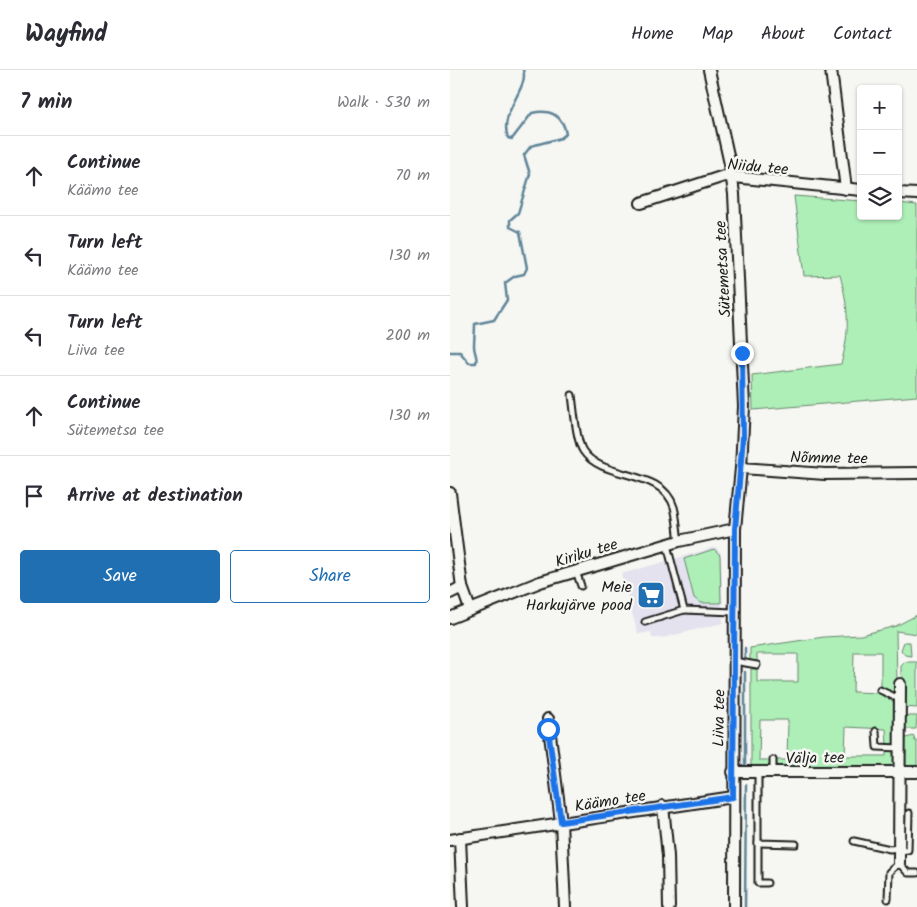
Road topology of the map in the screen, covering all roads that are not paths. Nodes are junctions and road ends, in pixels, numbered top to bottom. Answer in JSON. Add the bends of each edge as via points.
{"nodes":[{"id":1,"x":709,"y":70,"type":"edge"},
{"id":2,"x":831,"y":70,"type":"edge"},
{"id":3,"x":732,"y":179,"type":"junction"},
{"id":4,"x":846,"y":189,"type":"junction"},
{"id":5,"x":857,"y":190,"type":"edge"},
{"id":6,"x":902,"y":192,"type":"edge"},
{"id":7,"x":917,"y":194,"type":"edge"},
{"id":8,"x":641,"y":203,"type":"dead end"},
{"id":9,"x":572,"y":395,"type":"dead end"},
{"id":10,"x":741,"y":468,"type":"junction"},
{"id":11,"x":917,"y":473,"type":"edge"},
{"id":12,"x":450,"y":493,"type":"edge"},
{"id":13,"x":452,"y":517,"type":"edge"},
{"id":14,"x":735,"y":529,"type":"junction"},
{"id":15,"x":679,"y":541,"type":"junction"},
{"id":16,"x":667,"y":544,"type":"junction"},
{"id":17,"x":576,"y":570,"type":"junction"},
{"id":18,"x":581,"y":586,"type":"dead end"},
{"id":19,"x":462,"y":587,"type":"junction"},
{"id":20,"x":450,"y":592,"type":"edge"},
{"id":21,"x":470,"y":609,"type":"junction"},
{"id":22,"x":684,"y":610,"type":"junction"},
{"id":23,"x":734,"y":612,"type":"junction"},
{"id":24,"x":450,"y":618,"type":"edge"},
{"id":25,"x":645,"y":622,"type":"dead end"},
{"id":26,"x":734,"y":661,"type":"junction"},
{"id":27,"x":757,"y":666,"type":"dead end"},
{"id":28,"x":900,"y":684,"type":"dead end"},
{"id":29,"x":880,"y":690,"type":"dead end"},
{"id":30,"x":899,"y":699,"type":"junction"},
{"id":31,"x":548,"y":719,"type":"dead end"},
{"id":32,"x":876,"y":732,"type":"dead end"},
{"id":33,"x":899,"y":748,"type":"junction"},
{"id":34,"x":773,"y":760,"type":"dead end"},
{"id":35,"x":733,"y":772,"type":"junction"},
{"id":36,"x":898,"y":772,"type":"junction"},
{"id":37,"x":917,"y":772,"type":"edge"},
{"id":38,"x":758,"y":773,"type":"junction"},
{"id":39,"x":773,"y":773,"type":"junction"},
{"id":40,"x":733,"y":797,"type":"junction"},
{"id":41,"x":663,"y":806,"type":"junction"},
{"id":42,"x":909,"y":813,"type":"dead end"},
{"id":43,"x":561,"y":822,"type":"junction"},
{"id":44,"x":455,"y":839,"type":"edge"},
{"id":45,"x":854,"y":841,"type":"dead end"},
{"id":46,"x":758,"y":843,"type":"junction"},
{"id":47,"x":796,"y":844,"type":"dead end"},
{"id":48,"x":899,"y":849,"type":"junction"},
{"id":49,"x":898,"y":864,"type":"junction"},
{"id":50,"x":917,"y":873,"type":"edge"},
{"id":51,"x":767,"y":883,"type":"dead end"},
{"id":52,"x":888,"y":899,"type":"dead end"},
{"id":53,"x":463,"y":907,"type":"edge"},
{"id":54,"x":565,"y":907,"type":"edge"},
{"id":55,"x":669,"y":907,"type":"edge"},
{"id":56,"x":734,"y":907,"type":"edge"}],
"edges":[{"from":1,"to":3,"type":"street","name":"Sütemetsa tee"},
{"from":2,"to":4,"type":"street"},
{"from":3,"to":4,"type":"street","name":"Niidu tee"},
{"from":3,"to":8,"type":"street","name":"Niidu tee","via":[[724,176]]},
{"from":3,"to":10,"type":"street","name":"Sütemetsa tee","via":[[744,406]]},
{"from":4,"to":5,"type":"street","name":"Niidu tee"},
{"from":6,"to":7,"type":"street"},
{"from":9,"to":15,"type":"lane","via":[[582,449],[589,459],[600,466],[657,484],[674,505]]},
{"from":10,"to":11,"type":"street","name":"Nõmme tee","via":[[825,474]]},
{"from":10,"to":14,"type":"street","name":"Sütemetsa tee"},
{"from":12,"to":13,"type":"street"},
{"from":13,"to":19,"type":"street"},
{"from":14,"to":15,"type":"street","name":"Kiriku tee"},
{"from":14,"to":23,"type":"street","name":"Liiva tee"},
{"from":15,"to":16,"type":"street","name":"Kiriku tee"},
{"from":16,"to":17,"type":"street","name":"Kiriku tee"},
{"from":16,"to":22,"type":"lane"},
{"from":17,"to":18,"type":"lane"},
{"from":17,"to":21,"type":"street","name":"Kiriku tee"},
{"from":19,"to":20,"type":"street"},
{"from":19,"to":21,"type":"street"},
{"from":21,"to":24,"type":"street","name":"Kiriku tee"},
{"from":22,"to":23,"type":"lane"},
{"from":22,"to":25,"type":"lane"},
{"from":23,"to":26,"type":"street","name":"Liiva tee"},
{"from":26,"to":27,"type":"lane"},
{"from":26,"to":35,"type":"street","name":"Liiva tee"},
{"from":28,"to":30,"type":"street"},
{"from":29,"to":30,"type":"lane"},
{"from":30,"to":33,"type":"street"},
{"from":31,"to":43,"type":"street","name":"Käämo tee"},
{"from":32,"to":33,"type":"lane","via":[[877,747]]},
{"from":33,"to":36,"type":"street"},
{"from":34,"to":39,"type":"lane"},
{"from":35,"to":38,"type":"street","name":"Välja tee"},
{"from":35,"to":40,"type":"street","name":"Liiva tee"},
{"from":36,"to":37,"type":"street","name":"Välja tee"},
{"from":36,"to":39,"type":"street","name":"Välja tee"},
{"from":36,"to":48,"type":"street"},
{"from":38,"to":39,"type":"street","name":"Välja tee"},
{"from":38,"to":46,"type":"lane"},
{"from":40,"to":41,"type":"street","name":"Käämo tee"},
{"from":40,"to":56,"type":"street","name":"Liiva tee"},
{"from":41,"to":43,"type":"street","name":"Käämo tee"},
{"from":41,"to":55,"type":"street","name":"Käämo tee"},
{"from":42,"to":48,"type":"lane","via":[[908,850]]},
{"from":43,"to":44,"type":"street","name":"Käämo tee"},
{"from":43,"to":54,"type":"street","name":"Käämo tee"},
{"from":44,"to":53,"type":"street"},
{"from":45,"to":48,"type":"lane"},
{"from":46,"to":47,"type":"lane"},
{"from":46,"to":51,"type":"lane","via":[[758,883]]},
{"from":48,"to":49,"type":"street"},
{"from":49,"to":50,"type":"lane","via":[[908,873]]},
{"from":49,"to":52,"type":"lane","via":[[889,872]]}]}
